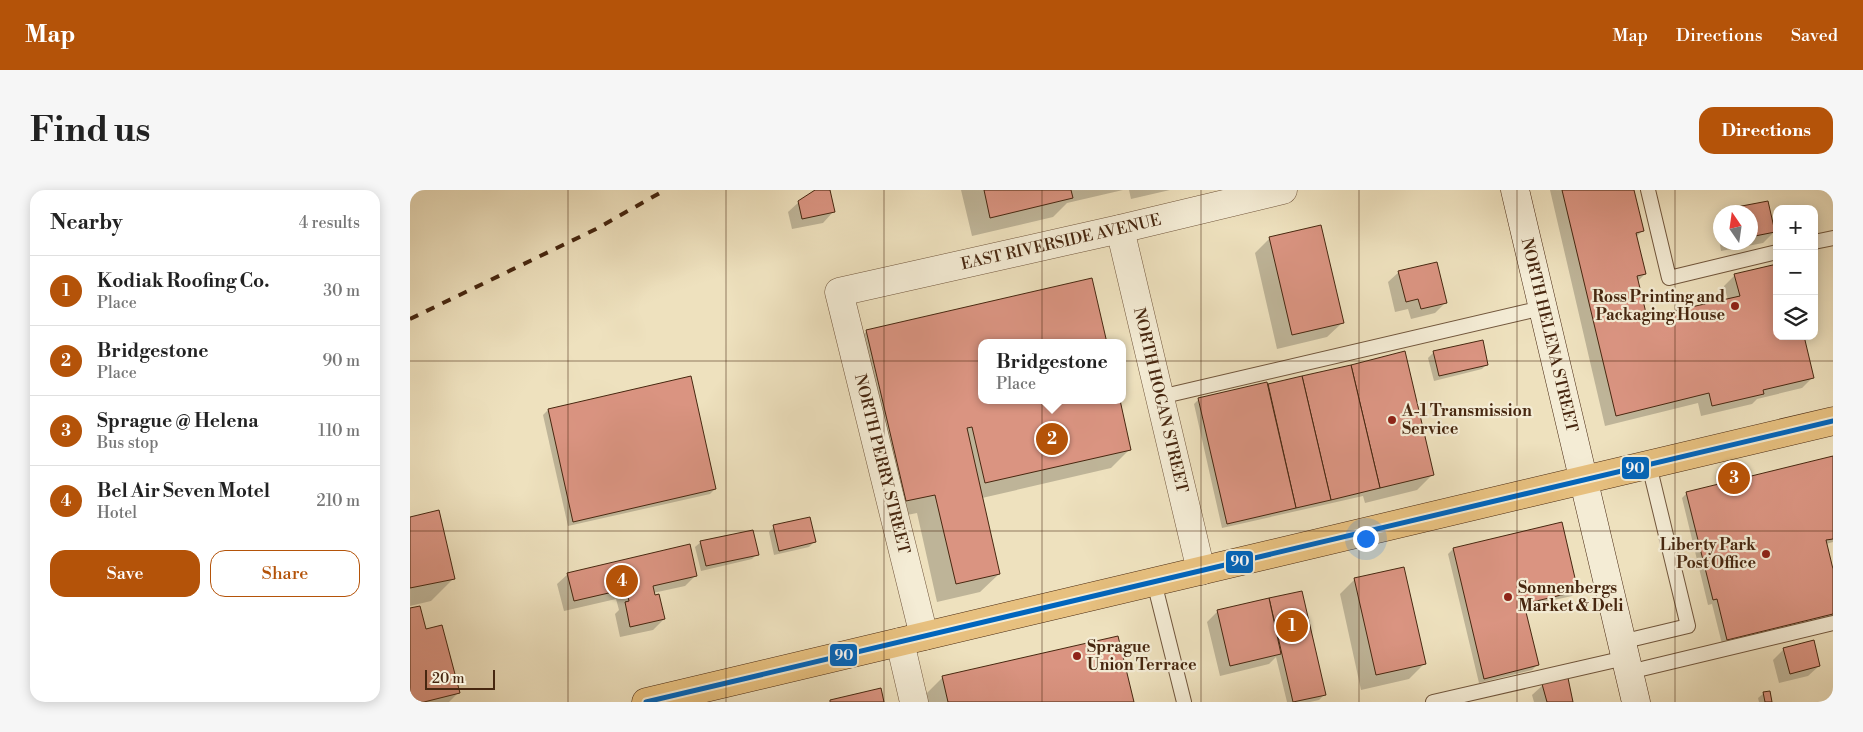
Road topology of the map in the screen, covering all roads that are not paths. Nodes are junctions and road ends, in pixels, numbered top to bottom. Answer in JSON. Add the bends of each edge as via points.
{"nodes":[{"id":1,"x":1283,"y":190,"type":"edge"},
{"id":2,"x":1515,"y":190,"type":"edge"},
{"id":3,"x":1648,"y":190,"type":"edge"},
{"id":4,"x":1120,"y":229,"type":"junction"},
{"id":5,"x":1833,"y":238,"type":"edge"},
{"id":6,"x":1818,"y":241,"type":"edge"},
{"id":7,"x":1773,"y":253,"type":"edge"},
{"id":8,"x":839,"y":292,"type":"joint"},
{"id":9,"x":1542,"y":308,"type":"junction"},
{"id":10,"x":1160,"y":397,"type":"junction"},
{"id":11,"x":1833,"y":421,"type":"edge"},
{"id":12,"x":1649,"y":465,"type":"junction"},
{"id":13,"x":1583,"y":481,"type":"junction"},
{"id":14,"x":1201,"y":571,"type":"junction"},
{"id":15,"x":1154,"y":582,"type":"junction"},
{"id":16,"x":1833,"y":623,"type":"edge"},
{"id":17,"x":912,"y":639,"type":"junction"},
{"id":18,"x":1625,"y":657,"type":"junction"},
{"id":19,"x":646,"y":702,"type":"edge"},
{"id":20,"x":914,"y":702,"type":"edge"},
{"id":21,"x":1184,"y":702,"type":"edge"},
{"id":22,"x":1433,"y":702,"type":"edge"},
{"id":23,"x":1636,"y":702,"type":"edge"}],
"edges":[{"from":1,"to":4,"type":"street","name":"EAST RIVERSIDE AVENUE"},
{"from":2,"to":9,"type":"street","name":"NORTH HELENA STREET"},
{"from":3,"to":7,"type":"lane","via":[[1669,278]]},
{"from":4,"to":8,"type":"street","name":"EAST RIVERSIDE AVENUE"},
{"from":4,"to":10,"type":"street","name":"NORTH HOGAN STREET"},
{"from":5,"to":6,"type":"lane"},
{"from":8,"to":17,"type":"street","name":"NORTH PERRY STREET"},
{"from":9,"to":10,"type":"lane"},
{"from":9,"to":13,"type":"street","name":"NORTH HELENA STREET"},
{"from":10,"to":14,"type":"street","name":"NORTH HOGAN STREET"},
{"from":11,"to":12,"type":"main road"},
{"from":12,"to":13,"type":"main road"},
{"from":12,"to":18,"type":"lane","via":[[1688,626]]},
{"from":13,"to":14,"type":"main road"},
{"from":13,"to":18,"type":"street","name":"NORTH HELENA STREET"},
{"from":14,"to":15,"type":"main road"},
{"from":15,"to":17,"type":"main road"},
{"from":15,"to":21,"type":"lane"},
{"from":16,"to":18,"type":"lane"},
{"from":17,"to":19,"type":"main road"},
{"from":17,"to":20,"type":"street","name":"NORTH PERRY STREET"},
{"from":18,"to":22,"type":"lane"},
{"from":18,"to":23,"type":"street","name":"NORTH HELENA STREET"}]}
